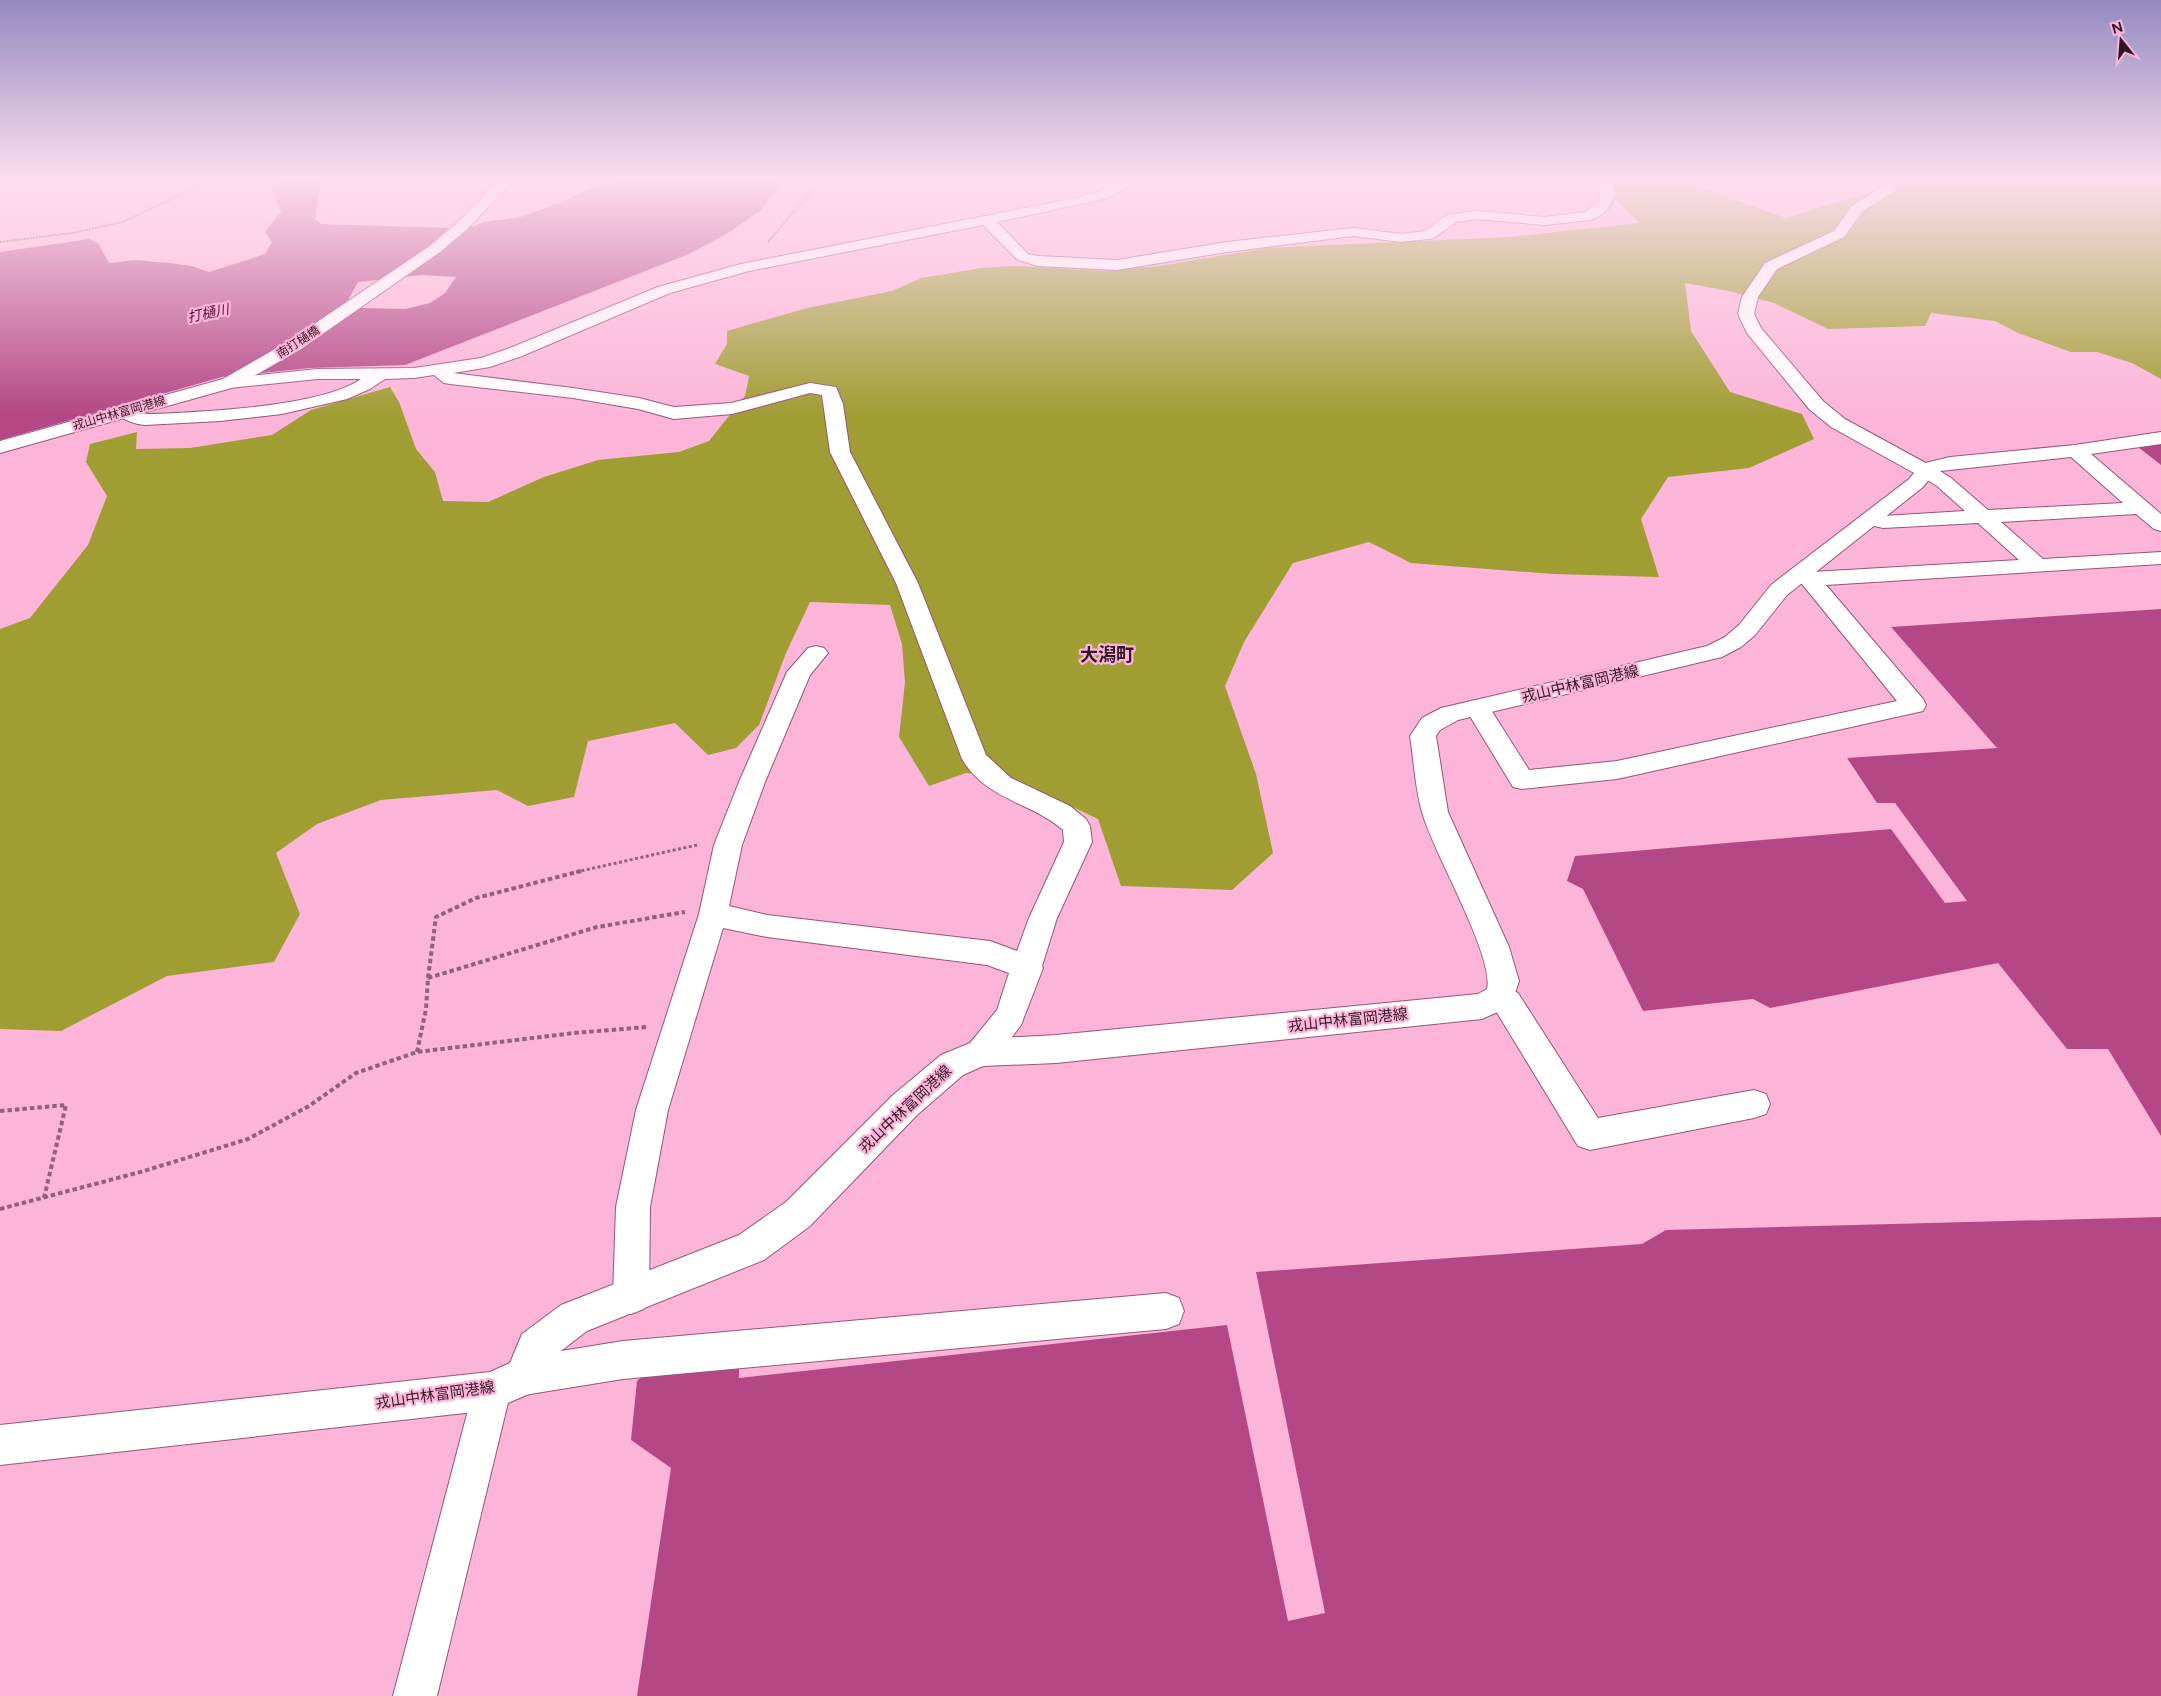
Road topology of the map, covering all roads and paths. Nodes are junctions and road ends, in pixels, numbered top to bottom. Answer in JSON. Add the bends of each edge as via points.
{"nodes":[{"id":1,"x":423,"y":257,"type":"edge"},
{"id":2,"x":755,"y":257,"type":"edge"},
{"id":3,"x":797,"y":257,"type":"edge"},
{"id":4,"x":1024,"y":257,"type":"edge"},
{"id":5,"x":1165,"y":257,"type":"edge"},
{"id":6,"x":1790,"y":257,"type":"edge"},
{"id":7,"x":747,"y":267,"type":"junction"},
{"id":8,"x":439,"y":371,"type":"junction"},
{"id":9,"x":382,"y":372,"type":"junction"},
{"id":10,"x":233,"y":381,"type":"junction"},
{"id":11,"x":124,"y":411,"type":"junction"},
{"id":12,"x":2161,"y":438,"type":"edge"},
{"id":13,"x":0,"y":447,"type":"edge"},
{"id":14,"x":2075,"y":451,"type":"junction"},
{"id":15,"x":1926,"y":471,"type":"junction"},
{"id":16,"x":2141,"y":508,"type":"junction"},
{"id":17,"x":1983,"y":517,"type":"junction"},
{"id":18,"x":1869,"y":519,"type":"junction"},
{"id":19,"x":2161,"y":525,"type":"edge"},
{"id":20,"x":2161,"y":558,"type":"edge"},
{"id":21,"x":2037,"y":565,"type":"junction"},
{"id":22,"x":1804,"y":577,"type":"junction"},
{"id":23,"x":816,"y":653,"type":"dead end"},
{"id":24,"x":1477,"y":708,"type":"junction"},
{"id":25,"x":728,"y":845,"type":"junction"},
{"id":26,"x":713,"y":914,"type":"junction"},
{"id":27,"x":1028,"y":968,"type":"junction"},
{"id":28,"x":428,"y":978,"type":"junction"},
{"id":29,"x":1500,"y":998,"type":"junction"},
{"id":30,"x":677,"y":1027,"type":"junction"},
{"id":31,"x":417,"y":1052,"type":"junction"},
{"id":32,"x":981,"y":1053,"type":"junction"},
{"id":33,"x":1754,"y":1104,"type":"dead end"},
{"id":34,"x":0,"y":1112,"type":"edge"},
{"id":35,"x":44,"y":1198,"type":"junction"},
{"id":36,"x":0,"y":1209,"type":"edge"},
{"id":37,"x":631,"y":1296,"type":"junction"},
{"id":38,"x":1166,"y":1311,"type":"dead end"},
{"id":39,"x":508,"y":1384,"type":"junction"},
{"id":40,"x":0,"y":1445,"type":"edge"},
{"id":41,"x":415,"y":1696,"type":"edge"}],
"edges":[{"from":1,"to":10,"type":"street","name":"南打樋橋","via":[[295,345]]},
{"from":2,"to":7,"type":"path"},
{"from":3,"to":7,"type":"street"},
{"from":4,"to":5,"type":"street","via":[[1038,261],[1117,265]]},
{"from":6,"to":15,"type":"street","via":[[1771,266],[1750,297],[1746,314],[1753,329],[1816,405],[1838,423]]},
{"from":7,"to":8,"type":"street","via":[[664,290],[484,363]]},
{"from":8,"to":9,"type":"street"},
{"from":8,"to":27,"type":"street","via":[[450,379],[573,393],[674,413],[732,408],[810,388],[830,391],[840,452],[907,583],[975,759],[1002,785],[1061,813],[1076,826],[1078,842],[1043,918]]},
{"from":9,"to":10,"type":"street"},
{"from":9,"to":11,"type":"street","via":[[374,381],[344,395],[227,416],[141,418]]},
{"from":10,"to":11,"type":"street","name":"戎山中林富岡港線"},
{"from":11,"to":13,"type":"street","name":"戎山中林富岡港線"},
{"from":12,"to":14,"type":"street"},
{"from":14,"to":15,"type":"street","via":[[1950,463]]},
{"from":14,"to":16,"type":"street"},
{"from":15,"to":17,"type":"street","via":[[1944,482]]},
{"from":15,"to":18,"type":"street","name":"戎山中林富岡港線"},
{"from":16,"to":17,"type":"street"},
{"from":16,"to":19,"type":"street"},
{"from":17,"to":18,"type":"street","via":[[1883,522]]},
{"from":17,"to":21,"type":"street"},
{"from":18,"to":22,"type":"street","name":"戎山中林富岡港線"},
{"from":20,"to":21,"type":"street"},
{"from":21,"to":22,"type":"street"},
{"from":22,"to":24,"type":"street","name":"戎山中林富岡港線","via":[[1779,590],[1747,630],[1714,652]]},
{"from":22,"to":24,"type":"street","via":[[1914,705],[1617,770],[1522,780]]},
{"from":23,"to":25,"type":"street","via":[[799,672]]},
{"from":24,"to":29,"type":"street","name":"戎山中林富岡港線","via":[[1450,714],[1430,724],[1423,736],[1434,812],[1494,947],[1504,981]]},
{"from":25,"to":26,"type":"street"},
{"from":25,"to":28,"type":"path","via":[[706,844],[669,850],[514,888],[447,909],[436,917]]},
{"from":26,"to":27,"type":"street","via":[[767,926],[990,953]]},
{"from":26,"to":28,"type":"path","via":[[680,912],[597,927]]},
{"from":26,"to":30,"type":"street"},
{"from":27,"to":32,"type":"street","via":[[1010,1016]]},
{"from":28,"to":31,"type":"path","via":[[426,1009]]},
{"from":29,"to":32,"type":"street","name":"戎山中林富岡港線","via":[[1482,1006],[1066,1048]]},
{"from":29,"to":33,"type":"street","via":[[1507,1002],[1590,1135]]},
{"from":30,"to":31,"type":"path","via":[[574,1032]]},
{"from":30,"to":37,"type":"street","via":[[652,1110],[634,1207]]},
{"from":31,"to":35,"type":"path","via":[[356,1074],[309,1106],[248,1139]]},
{"from":32,"to":37,"type":"street","name":"戎山中林富岡港線","via":[[952,1065],[905,1105],[798,1214],[751,1248]]},
{"from":34,"to":35,"type":"path","via":[[66,1105]]},
{"from":35,"to":36,"type":"path"},
{"from":37,"to":39,"type":"street","name":"戎山中林富岡港線","via":[[574,1318],[535,1347]]},
{"from":38,"to":39,"type":"street","via":[[623,1360]]},
{"from":39,"to":40,"type":"street","name":"戎山中林富岡港線"},
{"from":39,"to":41,"type":"street"}]}
